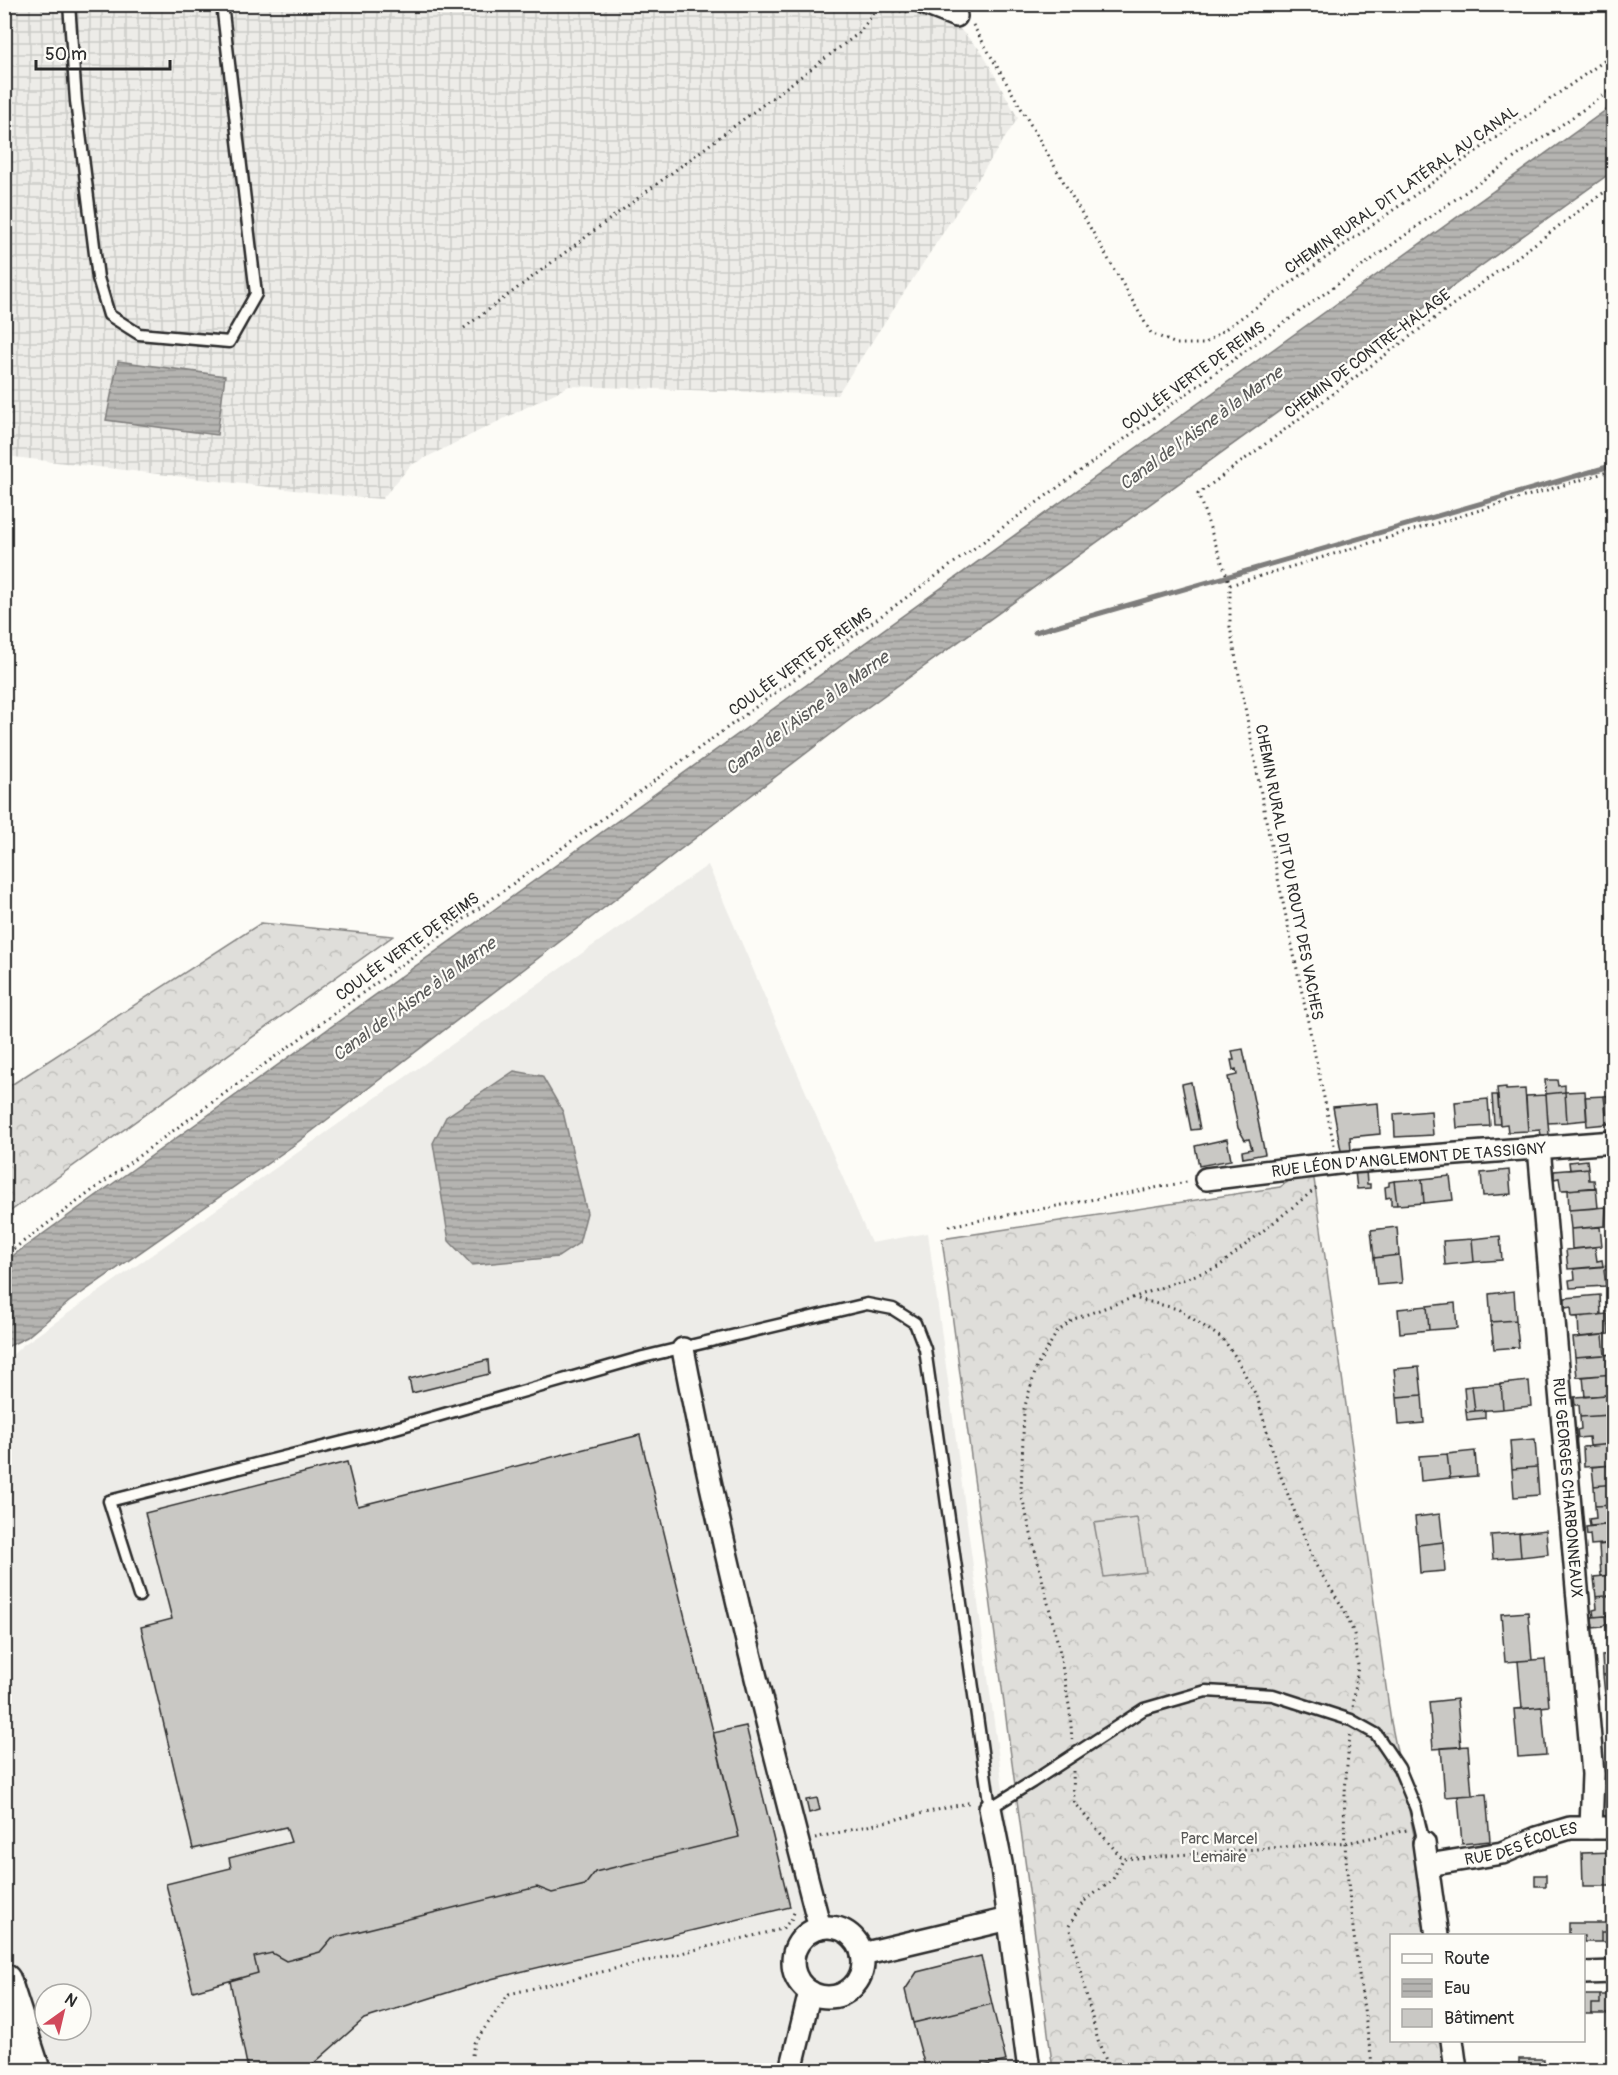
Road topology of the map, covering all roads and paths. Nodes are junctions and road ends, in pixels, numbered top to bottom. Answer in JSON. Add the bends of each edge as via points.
{"nodes":[{"id":1,"x":69,"y":4,"type":"edge"},
{"id":2,"x":222,"y":4,"type":"edge"},
{"id":3,"x":918,"y":8,"type":"edge"},
{"id":4,"x":964,"y":19,"type":"joint"},
{"id":5,"x":1614,"y":54,"type":"edge"},
{"id":6,"x":1614,"y":88,"type":"edge"},
{"id":7,"x":1614,"y":185,"type":"edge"},
{"id":8,"x":464,"y":328,"type":"dead end"},
{"id":9,"x":1614,"y":470,"type":"edge"},
{"id":10,"x":1230,"y":585,"type":"junction"},
{"id":11,"x":1614,"y":1142,"type":"edge"},
{"id":12,"x":1539,"y":1147,"type":"junction"},
{"id":13,"x":1338,"y":1163,"type":"junction"},
{"id":14,"x":1206,"y":1179,"type":"joint"},
{"id":15,"x":949,"y":1226,"type":"dead end"},
{"id":16,"x":4,"y":1256,"type":"edge"},
{"id":17,"x":1136,"y":1298,"type":"junction"},
{"id":18,"x":683,"y":1349,"type":"junction"},
{"id":19,"x":139,"y":1596,"type":"dead end"},
{"id":20,"x":1351,"y":1720,"type":"junction"},
{"id":21,"x":1072,"y":1756,"type":"junction"},
{"id":22,"x":989,"y":1803,"type":"junction"},
{"id":23,"x":1591,"y":1828,"type":"junction"},
{"id":24,"x":1614,"y":1828,"type":"edge"},
{"id":25,"x":1422,"y":1835,"type":"junction"},
{"id":26,"x":798,"y":1842,"type":"junction"},
{"id":27,"x":1345,"y":1842,"type":"junction"},
{"id":28,"x":1123,"y":1859,"type":"junction"},
{"id":29,"x":1428,"y":1865,"type":"junction"},
{"id":30,"x":797,"y":1903,"type":"dead end"},
{"id":31,"x":1009,"y":1919,"type":"junction"},
{"id":32,"x":820,"y":1928,"type":"junction"},
{"id":33,"x":1437,"y":1934,"type":"edge"},
{"id":34,"x":862,"y":1954,"type":"junction"},
{"id":35,"x":1614,"y":1972,"type":"edge"},
{"id":36,"x":1585,"y":1973,"type":"edge"},
{"id":37,"x":4,"y":1981,"type":"edge"},
{"id":38,"x":810,"y":1992,"type":"junction"},
{"id":39,"x":4,"y":2035,"type":"edge"},
{"id":40,"x":1452,"y":2042,"type":"edge"},
{"id":41,"x":472,"y":2055,"type":"dead end"},
{"id":42,"x":15,"y":2070,"type":"edge"},
{"id":43,"x":33,"y":2070,"type":"edge"},
{"id":44,"x":791,"y":2070,"type":"edge"},
{"id":45,"x":1029,"y":2070,"type":"edge"},
{"id":46,"x":1110,"y":2070,"type":"edge"},
{"id":47,"x":1373,"y":2070,"type":"edge"},
{"id":48,"x":1456,"y":2070,"type":"edge"}],
"edges":[{"from":1,"to":2,"type":"lane","via":[[76,100],[98,278],[109,315],[139,334],[229,342],[256,294]]},
{"from":3,"to":4,"type":"street"},
{"from":3,"to":8,"type":"path","via":[[877,9],[859,33]]},
{"from":4,"to":5,"type":"path","name":"CHEMIN RURAL DIT LATÉRAL AU CANAL","via":[[1151,333],[1176,344],[1204,344]]},
{"from":6,"to":16,"type":"path","name":"COULÉE VERTE DE REIMS","via":[[1277,328]]},
{"from":7,"to":10,"type":"path","name":"CHEMIN DE CONTRE-HALAGE","via":[[1198,494]]},
{"from":9,"to":10,"type":"path"},
{"from":10,"to":13,"type":"path","name":"CHEMIN RURAL DIT DU ROUTY DES VACHES","via":[[1230,627],[1269,836]]},
{"from":11,"to":12,"type":"street","name":"RUE LÉON D'ANGLEMONT DE TASSIGNY"},
{"from":12,"to":13,"type":"street","name":"RUE LÉON D'ANGLEMONT DE TASSIGNY"},
{"from":12,"to":23,"type":"street","name":"RUE GEORGES CHARBONNEAUX","via":[[1593,1774]]},
{"from":13,"to":14,"type":"street","name":"RUE LÉON D'ANGLEMONT DE TASSIGNY"},
{"from":13,"to":17,"type":"path","via":[[1304,1199],[1218,1267]]},
{"from":14,"to":15,"type":"path"},
{"from":17,"to":20,"type":"path","via":[[1178,1309],[1223,1339],[1257,1397],[1278,1469],[1315,1564],[1345,1611],[1354,1634],[1358,1666]]},
{"from":17,"to":21,"type":"path","via":[[1074,1319],[1057,1332],[1037,1366],[1024,1409],[1022,1493],[1059,1648],[1070,1711]]},
{"from":18,"to":19,"type":"lane","via":[[371,1435],[109,1501]]},
{"from":18,"to":22,"type":"lane","via":[[867,1304],[893,1309],[915,1323],[925,1349]]},
{"from":18,"to":26,"type":"street","via":[[732,1577]]},
{"from":20,"to":21,"type":"lane","via":[[1273,1695],[1206,1691],[1144,1709]]},
{"from":20,"to":25,"type":"lane","via":[[1376,1734],[1399,1768]]},
{"from":20,"to":27,"type":"path"},
{"from":21,"to":22,"type":"lane"},
{"from":21,"to":28,"type":"path","via":[[1074,1803]]},
{"from":22,"to":26,"type":"path"},
{"from":22,"to":31,"type":"street"},
{"from":23,"to":24,"type":"street","name":"RUE DES ÉCOLES"},
{"from":23,"to":29,"type":"street","name":"RUE DES ÉCOLES","via":[[1554,1832],[1502,1853]]},
{"from":25,"to":27,"type":"path"},
{"from":25,"to":29,"type":"street"},
{"from":26,"to":32,"type":"street"},
{"from":27,"to":28,"type":"path"},
{"from":27,"to":47,"type":"path","via":[[1355,1953]]},
{"from":28,"to":46,"type":"path","via":[[1112,1881],[1083,1902],[1069,1926],[1098,2041]]},
{"from":29,"to":33,"type":"street"},
{"from":30,"to":41,"type":"path","via":[[791,1920],[782,1929],[509,1995],[474,2043]]},
{"from":31,"to":34,"type":"street"},
{"from":31,"to":45,"type":"street"},
{"from":32,"to":34,"type":"street","via":[[831,1927],[851,1935]]},
{"from":32,"to":38,"type":"street","via":[[801,1939],[793,1959],[797,1979]]},
{"from":34,"to":38,"type":"street","via":[[863,1966],[854,1987],[832,1997]]},
{"from":35,"to":36,"type":"street"},
{"from":37,"to":43,"type":"highway"},
{"from":38,"to":44,"type":"street"},
{"from":39,"to":42,"type":"highway"},
{"from":40,"to":48,"type":"street"}]}
